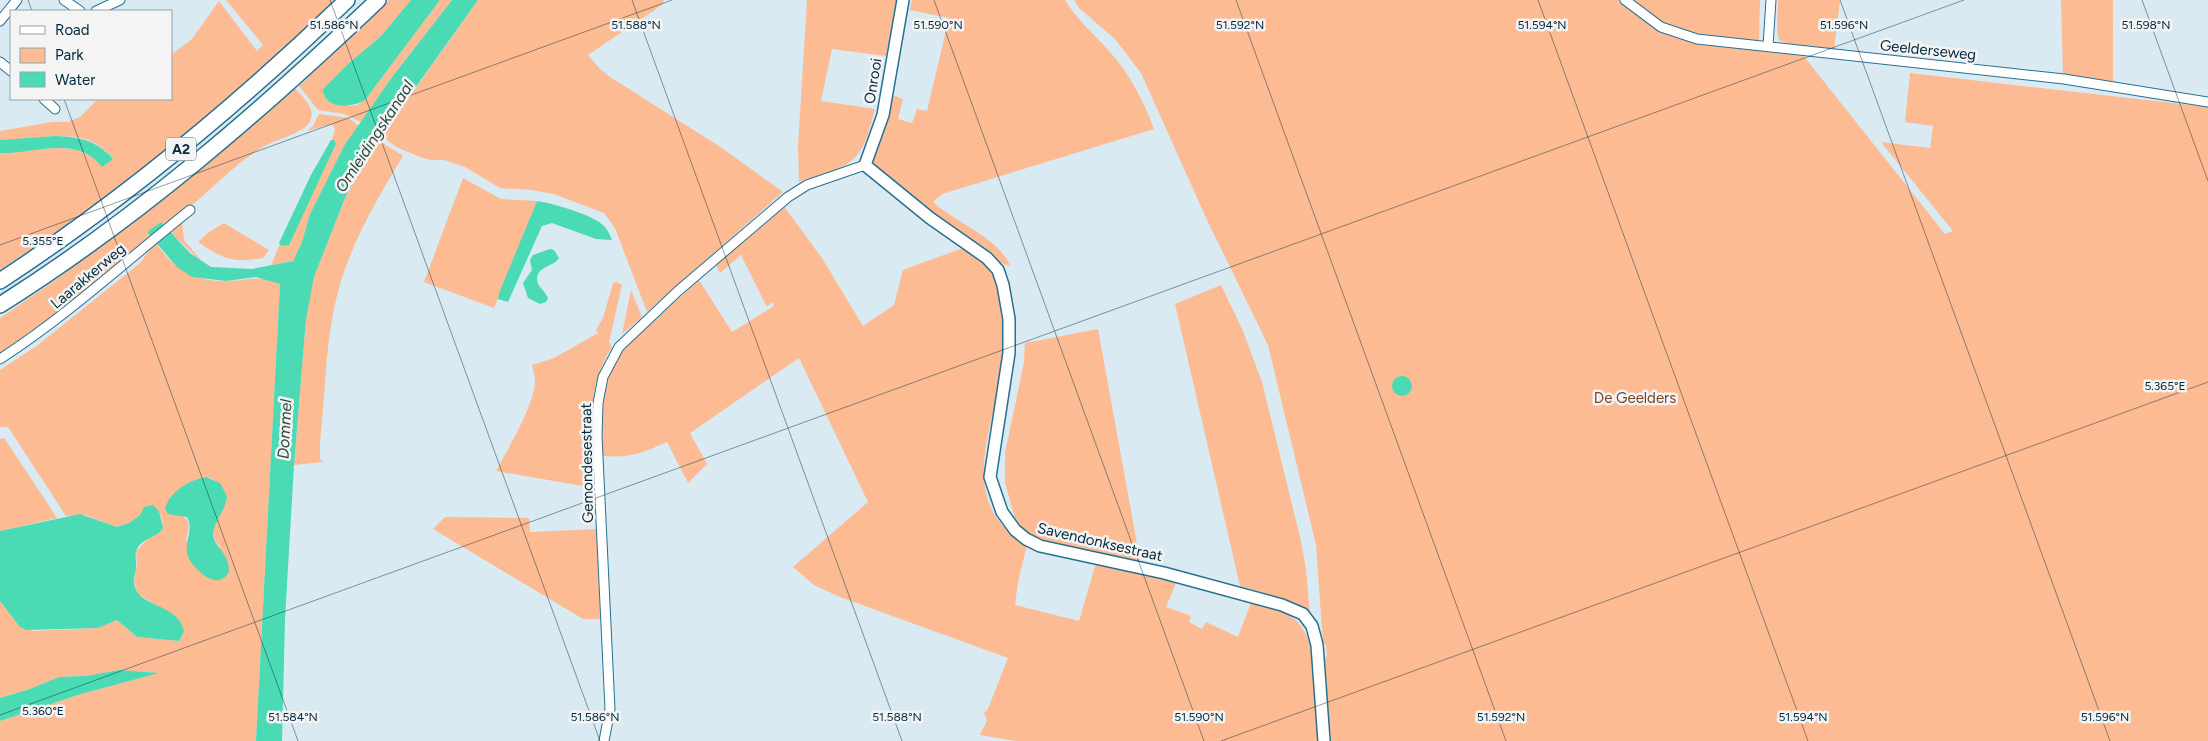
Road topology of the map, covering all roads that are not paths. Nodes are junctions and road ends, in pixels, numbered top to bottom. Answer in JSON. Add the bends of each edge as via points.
{"nodes":[{"id":1,"x":17,"y":0,"type":"edge"},
{"id":2,"x":64,"y":0,"type":"edge"},
{"id":3,"x":120,"y":0,"type":"edge"},
{"id":4,"x":347,"y":0,"type":"edge"},
{"id":5,"x":378,"y":0,"type":"edge"},
{"id":6,"x":903,"y":0,"type":"edge"},
{"id":7,"x":1625,"y":0,"type":"edge"},
{"id":8,"x":1771,"y":0,"type":"edge"},
{"id":9,"x":79,"y":10,"type":"edge"},
{"id":10,"x":98,"y":10,"type":"edge"},
{"id":11,"x":0,"y":21,"type":"edge"},
{"id":12,"x":1768,"y":46,"type":"junction"},
{"id":13,"x":0,"y":62,"type":"edge"},
{"id":14,"x":10,"y":70,"type":"edge"},
{"id":15,"x":45,"y":100,"type":"edge"},
{"id":16,"x":2208,"y":102,"type":"edge"},
{"id":17,"x":55,"y":109,"type":"dead end"},
{"id":18,"x":865,"y":165,"type":"junction"},
{"id":19,"x":190,"y":210,"type":"dead end"},
{"id":20,"x":0,"y":281,"type":"edge"},
{"id":21,"x":0,"y":305,"type":"edge"},
{"id":22,"x":0,"y":359,"type":"edge"},
{"id":23,"x":604,"y":741,"type":"edge"},
{"id":24,"x":1324,"y":741,"type":"edge"}],
"edges":[{"from":1,"to":11,"type":"street"},
{"from":2,"to":9,"type":"street"},
{"from":3,"to":10,"type":"street"},
{"from":4,"to":20,"type":"highway","number":"A2","via":[[205,129],[112,203]]},
{"from":5,"to":21,"type":"highway","number":"A2","via":[[308,67],[156,196]]},
{"from":6,"to":18,"type":"street","name":"Onrooi","via":[[883,116]]},
{"from":7,"to":12,"type":"street","name":"Geelderseweg","via":[[1662,27],[1681,34],[1698,39]]},
{"from":8,"to":12,"type":"street"},
{"from":12,"to":16,"type":"street","name":"Geelderseweg","via":[[2064,79]]},
{"from":13,"to":14,"type":"street"},
{"from":15,"to":17,"type":"street"},
{"from":18,"to":23,"type":"street","name":"Gemondesestraat","via":[[807,185],[788,197],[678,291],[619,347],[603,377],[597,436],[610,709]]},
{"from":18,"to":24,"type":"street","name":"Savendonksestraat","via":[[930,218],[988,258],[998,270],[1009,319],[1009,353],[990,477],[1002,512],[1015,530],[1040,546],[1164,573],[1282,605],[1303,614],[1312,626],[1317,645]]},
{"from":19,"to":22,"type":"street","name":"Laarakkerweg","via":[[90,294]]}]}
